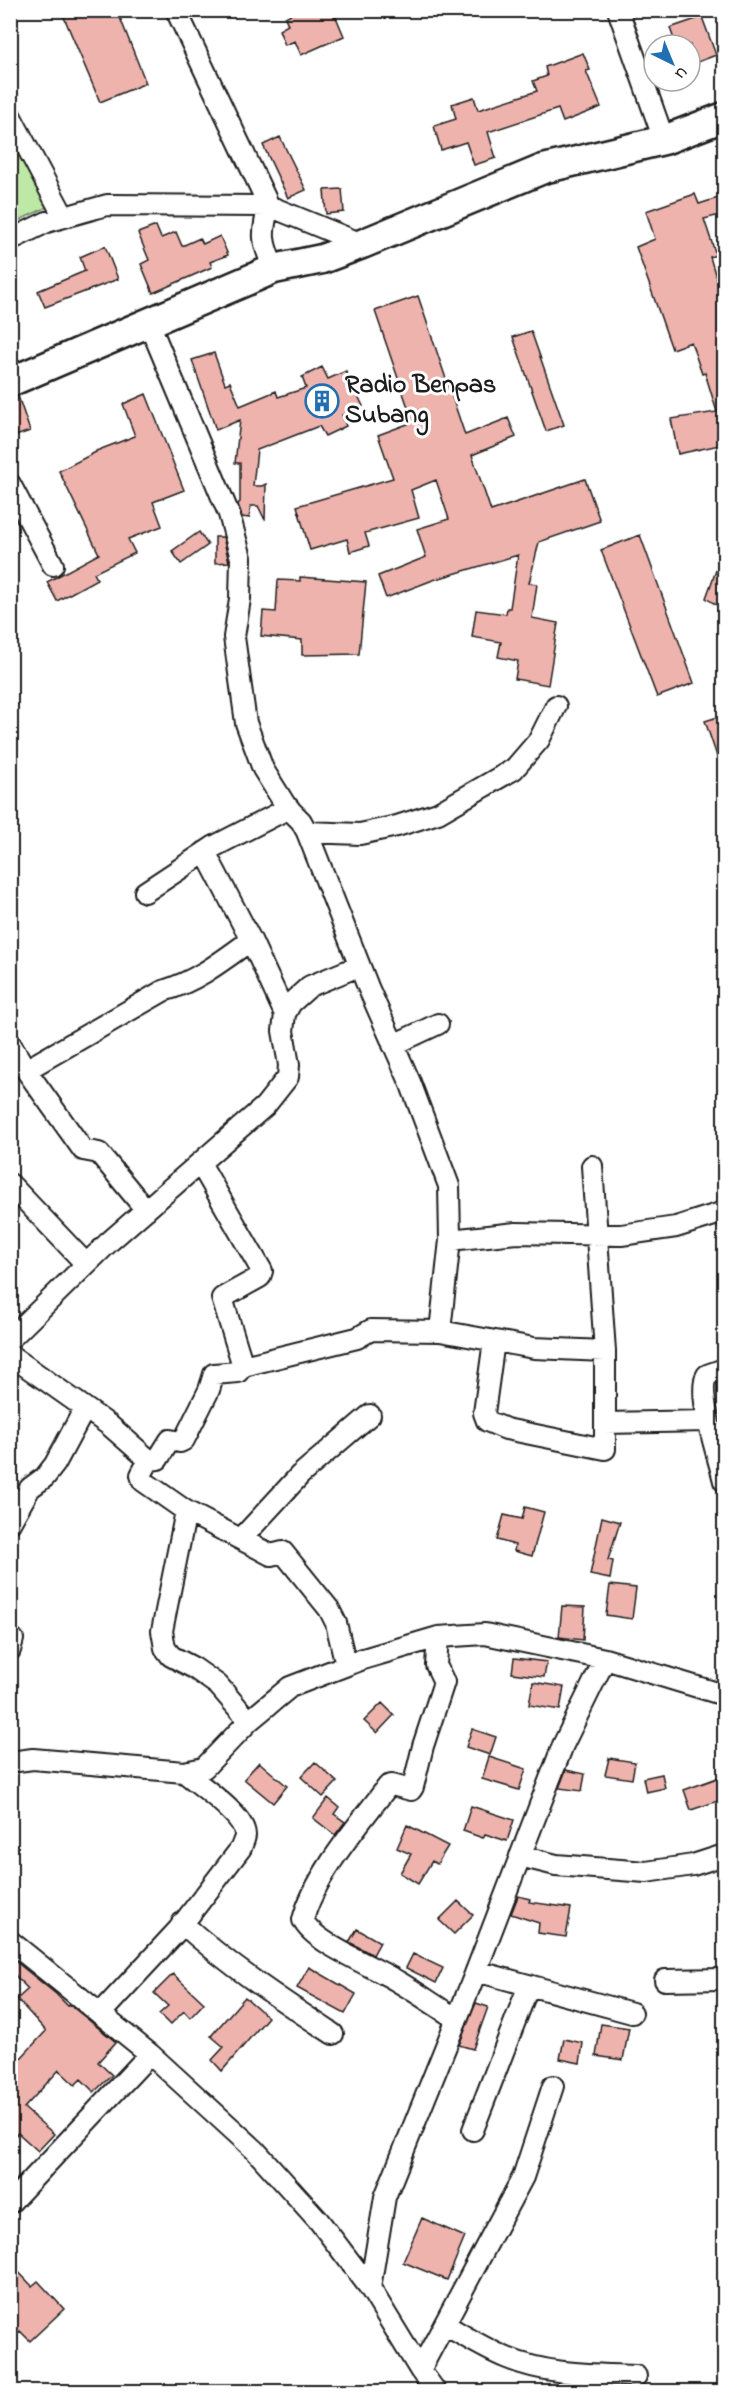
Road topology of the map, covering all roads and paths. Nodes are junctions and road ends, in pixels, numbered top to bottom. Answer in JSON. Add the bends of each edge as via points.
{"nodes":[{"id":1,"x":176,"y":10,"type":"edge"},
{"id":2,"x":618,"y":10,"type":"edge"},
{"id":3,"x":10,"y":115,"type":"edge"},
{"id":4,"x":724,"y":117,"type":"edge"},
{"id":5,"x":664,"y":140,"type":"junction"},
{"id":6,"x":269,"y":206,"type":"junction"},
{"id":7,"x":64,"y":217,"type":"junction"},
{"id":8,"x":10,"y":240,"type":"edge"},
{"id":9,"x":362,"y":244,"type":"junction"},
{"id":10,"x":274,"y":269,"type":"junction"},
{"id":11,"x":149,"y":323,"type":"junction"},
{"id":12,"x":10,"y":382,"type":"edge"},
{"id":13,"x":10,"y":484,"type":"edge"},
{"id":14,"x":53,"y":565,"type":"dead end"},
{"id":15,"x":556,"y":706,"type":"dead end"},
{"id":16,"x":289,"y":808,"type":"junction"},
{"id":17,"x":307,"y":832,"type":"junction"},
{"id":18,"x":205,"y":852,"type":"junction"},
{"id":19,"x":145,"y":892,"type":"dead end"},
{"id":20,"x":250,"y":940,"type":"junction"},
{"id":21,"x":359,"y":966,"type":"junction"},
{"id":22,"x":285,"y":1014,"type":"junction"},
{"id":23,"x":438,"y":1024,"type":"dead end"},
{"id":24,"x":10,"y":1043,"type":"edge"},
{"id":25,"x":393,"y":1045,"type":"junction"},
{"id":26,"x":26,"y":1070,"type":"junction"},
{"id":27,"x":200,"y":1163,"type":"junction"},
{"id":28,"x":592,"y":1166,"type":"dead end"},
{"id":29,"x":10,"y":1184,"type":"edge"},
{"id":30,"x":146,"y":1210,"type":"junction"},
{"id":31,"x":724,"y":1212,"type":"edge"},
{"id":32,"x":598,"y":1235,"type":"junction"},
{"id":33,"x":450,"y":1240,"type":"junction"},
{"id":34,"x":86,"y":1264,"type":"junction"},
{"id":35,"x":441,"y":1331,"type":"junction"},
{"id":36,"x":10,"y":1339,"type":"edge"},
{"id":37,"x":494,"y":1341,"type":"junction"},
{"id":38,"x":605,"y":1351,"type":"junction"},
{"id":39,"x":12,"y":1361,"type":"edge"},
{"id":40,"x":243,"y":1365,"type":"junction"},
{"id":41,"x":724,"y":1369,"type":"edge"},
{"id":42,"x":85,"y":1407,"type":"junction"},
{"id":43,"x":370,"y":1415,"type":"dead end"},
{"id":44,"x":708,"y":1421,"type":"junction"},
{"id":45,"x":605,"y":1423,"type":"junction"},
{"id":46,"x":149,"y":1460,"type":"junction"},
{"id":47,"x":724,"y":1481,"type":"edge"},
{"id":48,"x":186,"y":1511,"type":"junction"},
{"id":49,"x":10,"y":1523,"type":"edge"},
{"id":50,"x":241,"y":1539,"type":"junction"},
{"id":51,"x":438,"y":1637,"type":"junction"},
{"id":52,"x":605,"y":1659,"type":"junction"},
{"id":53,"x":346,"y":1665,"type":"junction"},
{"id":54,"x":724,"y":1695,"type":"edge"},
{"id":55,"x":249,"y":1721,"type":"junction"},
{"id":56,"x":10,"y":1762,"type":"edge"},
{"id":57,"x":183,"y":1772,"type":"junction"},
{"id":58,"x":724,"y":1855,"type":"edge"},
{"id":59,"x":520,"y":1856,"type":"junction"},
{"id":60,"x":183,"y":1923,"type":"junction"},
{"id":61,"x":10,"y":1941,"type":"edge"},
{"id":62,"x":476,"y":1971,"type":"junction"},
{"id":63,"x":724,"y":1979,"type":"edge"},
{"id":64,"x":665,"y":1980,"type":"dead end"},
{"id":65,"x":529,"y":1985,"type":"junction"},
{"id":66,"x":104,"y":2009,"type":"junction"},
{"id":67,"x":632,"y":2013,"type":"dead end"},
{"id":68,"x":457,"y":2019,"type":"junction"},
{"id":69,"x":333,"y":2034,"type":"dead end"},
{"id":70,"x":150,"y":2054,"type":"junction"},
{"id":71,"x":553,"y":2086,"type":"dead end"},
{"id":72,"x":473,"y":2130,"type":"dead end"},
{"id":73,"x":10,"y":2203,"type":"edge"},
{"id":74,"x":370,"y":2288,"type":"junction"},
{"id":75,"x":445,"y":2325,"type":"junction"},
{"id":76,"x":420,"y":2370,"type":"junction"},
{"id":77,"x":636,"y":2376,"type":"dead end"},
{"id":78,"x":436,"y":2391,"type":"edge"}],
"edges":[{"from":1,"to":6,"type":"street"},
{"from":2,"to":5,"type":"street"},
{"from":3,"to":7,"type":"street"},
{"from":4,"to":5,"type":"main road"},
{"from":5,"to":9,"type":"main road","via":[[543,169]]},
{"from":6,"to":7,"type":"street","via":[[107,206]]},
{"from":6,"to":9,"type":"street"},
{"from":6,"to":10,"type":"street","via":[[262,230],[265,250]]},
{"from":7,"to":8,"type":"street"},
{"from":9,"to":10,"type":"main road","via":[[322,259]]},
{"from":10,"to":11,"type":"main road"},
{"from":11,"to":12,"type":"main road"},
{"from":11,"to":16,"type":"street","via":[[226,507],[242,558],[234,637],[246,723],[263,769]]},
{"from":13,"to":14,"type":"street"},
{"from":15,"to":17,"type":"street","via":[[539,740],[514,769],[438,813],[360,834]]},
{"from":16,"to":17,"type":"street"},
{"from":16,"to":18,"type":"street"},
{"from":17,"to":21,"type":"street"},
{"from":18,"to":19,"type":"street"},
{"from":18,"to":20,"type":"street"},
{"from":20,"to":22,"type":"street"},
{"from":20,"to":26,"type":"street","via":[[206,973],[163,992]]},
{"from":21,"to":22,"type":"street","via":[[310,986]]},
{"from":21,"to":25,"type":"street"},
{"from":22,"to":27,"type":"street","via":[[288,1077],[265,1106]]},
{"from":23,"to":25,"type":"street"},
{"from":24,"to":26,"type":"street"},
{"from":25,"to":33,"type":"street","via":[[449,1186]]},
{"from":26,"to":30,"type":"street","via":[[83,1150],[99,1153]]},
{"from":27,"to":30,"type":"street"},
{"from":27,"to":40,"type":"street","via":[[262,1271],[260,1277],[222,1298]]},
{"from":28,"to":32,"type":"street"},
{"from":29,"to":34,"type":"street"},
{"from":30,"to":34,"type":"street"},
{"from":31,"to":32,"type":"street","via":[[676,1227]]},
{"from":32,"to":33,"type":"street","via":[[516,1233]]},
{"from":32,"to":38,"type":"street"},
{"from":33,"to":35,"type":"street"},
{"from":34,"to":36,"type":"street"},
{"from":35,"to":37,"type":"street"},
{"from":35,"to":40,"type":"street","via":[[371,1330],[357,1338]]},
{"from":37,"to":38,"type":"street","via":[[534,1348]]},
{"from":37,"to":45,"type":"street","via":[[484,1413],[492,1424],[603,1449]]},
{"from":38,"to":45,"type":"street"},
{"from":39,"to":42,"type":"street"},
{"from":40,"to":46,"type":"street","via":[[238,1371],[214,1374],[183,1441],[170,1440],[158,1459]]},
{"from":41,"to":44,"type":"street","via":[[704,1379]]},
{"from":42,"to":46,"type":"street"},
{"from":42,"to":49,"type":"street","via":[[55,1464],[30,1488]]},
{"from":43,"to":50,"type":"street","via":[[300,1475]]},
{"from":44,"to":45,"type":"street"},
{"from":44,"to":47,"type":"street"},
{"from":46,"to":48,"type":"street","via":[[141,1479]]},
{"from":48,"to":50,"type":"street"},
{"from":48,"to":55,"type":"street","via":[[162,1641],[171,1656],[218,1685]]},
{"from":50,"to":53,"type":"street","via":[[272,1556],[282,1551],[292,1562],[329,1609]]},
{"from":51,"to":52,"type":"street","via":[[485,1634]]},
{"from":51,"to":53,"type":"street"},
{"from":51,"to":68,"type":"street","via":[[436,1665],[444,1682],[413,1787],[411,1790],[388,1786],[310,1899],[303,1920],[310,1931],[328,1944],[397,1980]]},
{"from":52,"to":54,"type":"street"},
{"from":52,"to":59,"type":"street","via":[[562,1745]]},
{"from":53,"to":55,"type":"street","via":[[290,1687]]},
{"from":55,"to":57,"type":"street","via":[[204,1768]]},
{"from":56,"to":57,"type":"street","via":[[33,1760]]},
{"from":57,"to":60,"type":"street","via":[[236,1815],[246,1836]]},
{"from":58,"to":59,"type":"street","via":[[693,1865],[646,1872],[556,1865]]},
{"from":59,"to":62,"type":"street"},
{"from":60,"to":66,"type":"street"},
{"from":60,"to":69,"type":"street","via":[[293,2009]]},
{"from":61,"to":66,"type":"street"},
{"from":62,"to":65,"type":"street"},
{"from":62,"to":68,"type":"street"},
{"from":63,"to":64,"type":"street"},
{"from":65,"to":67,"type":"street"},
{"from":65,"to":72,"type":"street"},
{"from":66,"to":70,"type":"street"},
{"from":68,"to":74,"type":"street","via":[[385,2197]]},
{"from":70,"to":73,"type":"street"},
{"from":70,"to":74,"type":"street","via":[[255,2150],[319,2221]]},
{"from":71,"to":75,"type":"street","via":[[523,2177]]},
{"from":74,"to":76,"type":"street"},
{"from":75,"to":76,"type":"street"},
{"from":75,"to":77,"type":"street","via":[[506,2358],[534,2367],[563,2373]]},
{"from":76,"to":78,"type":"street"}]}
